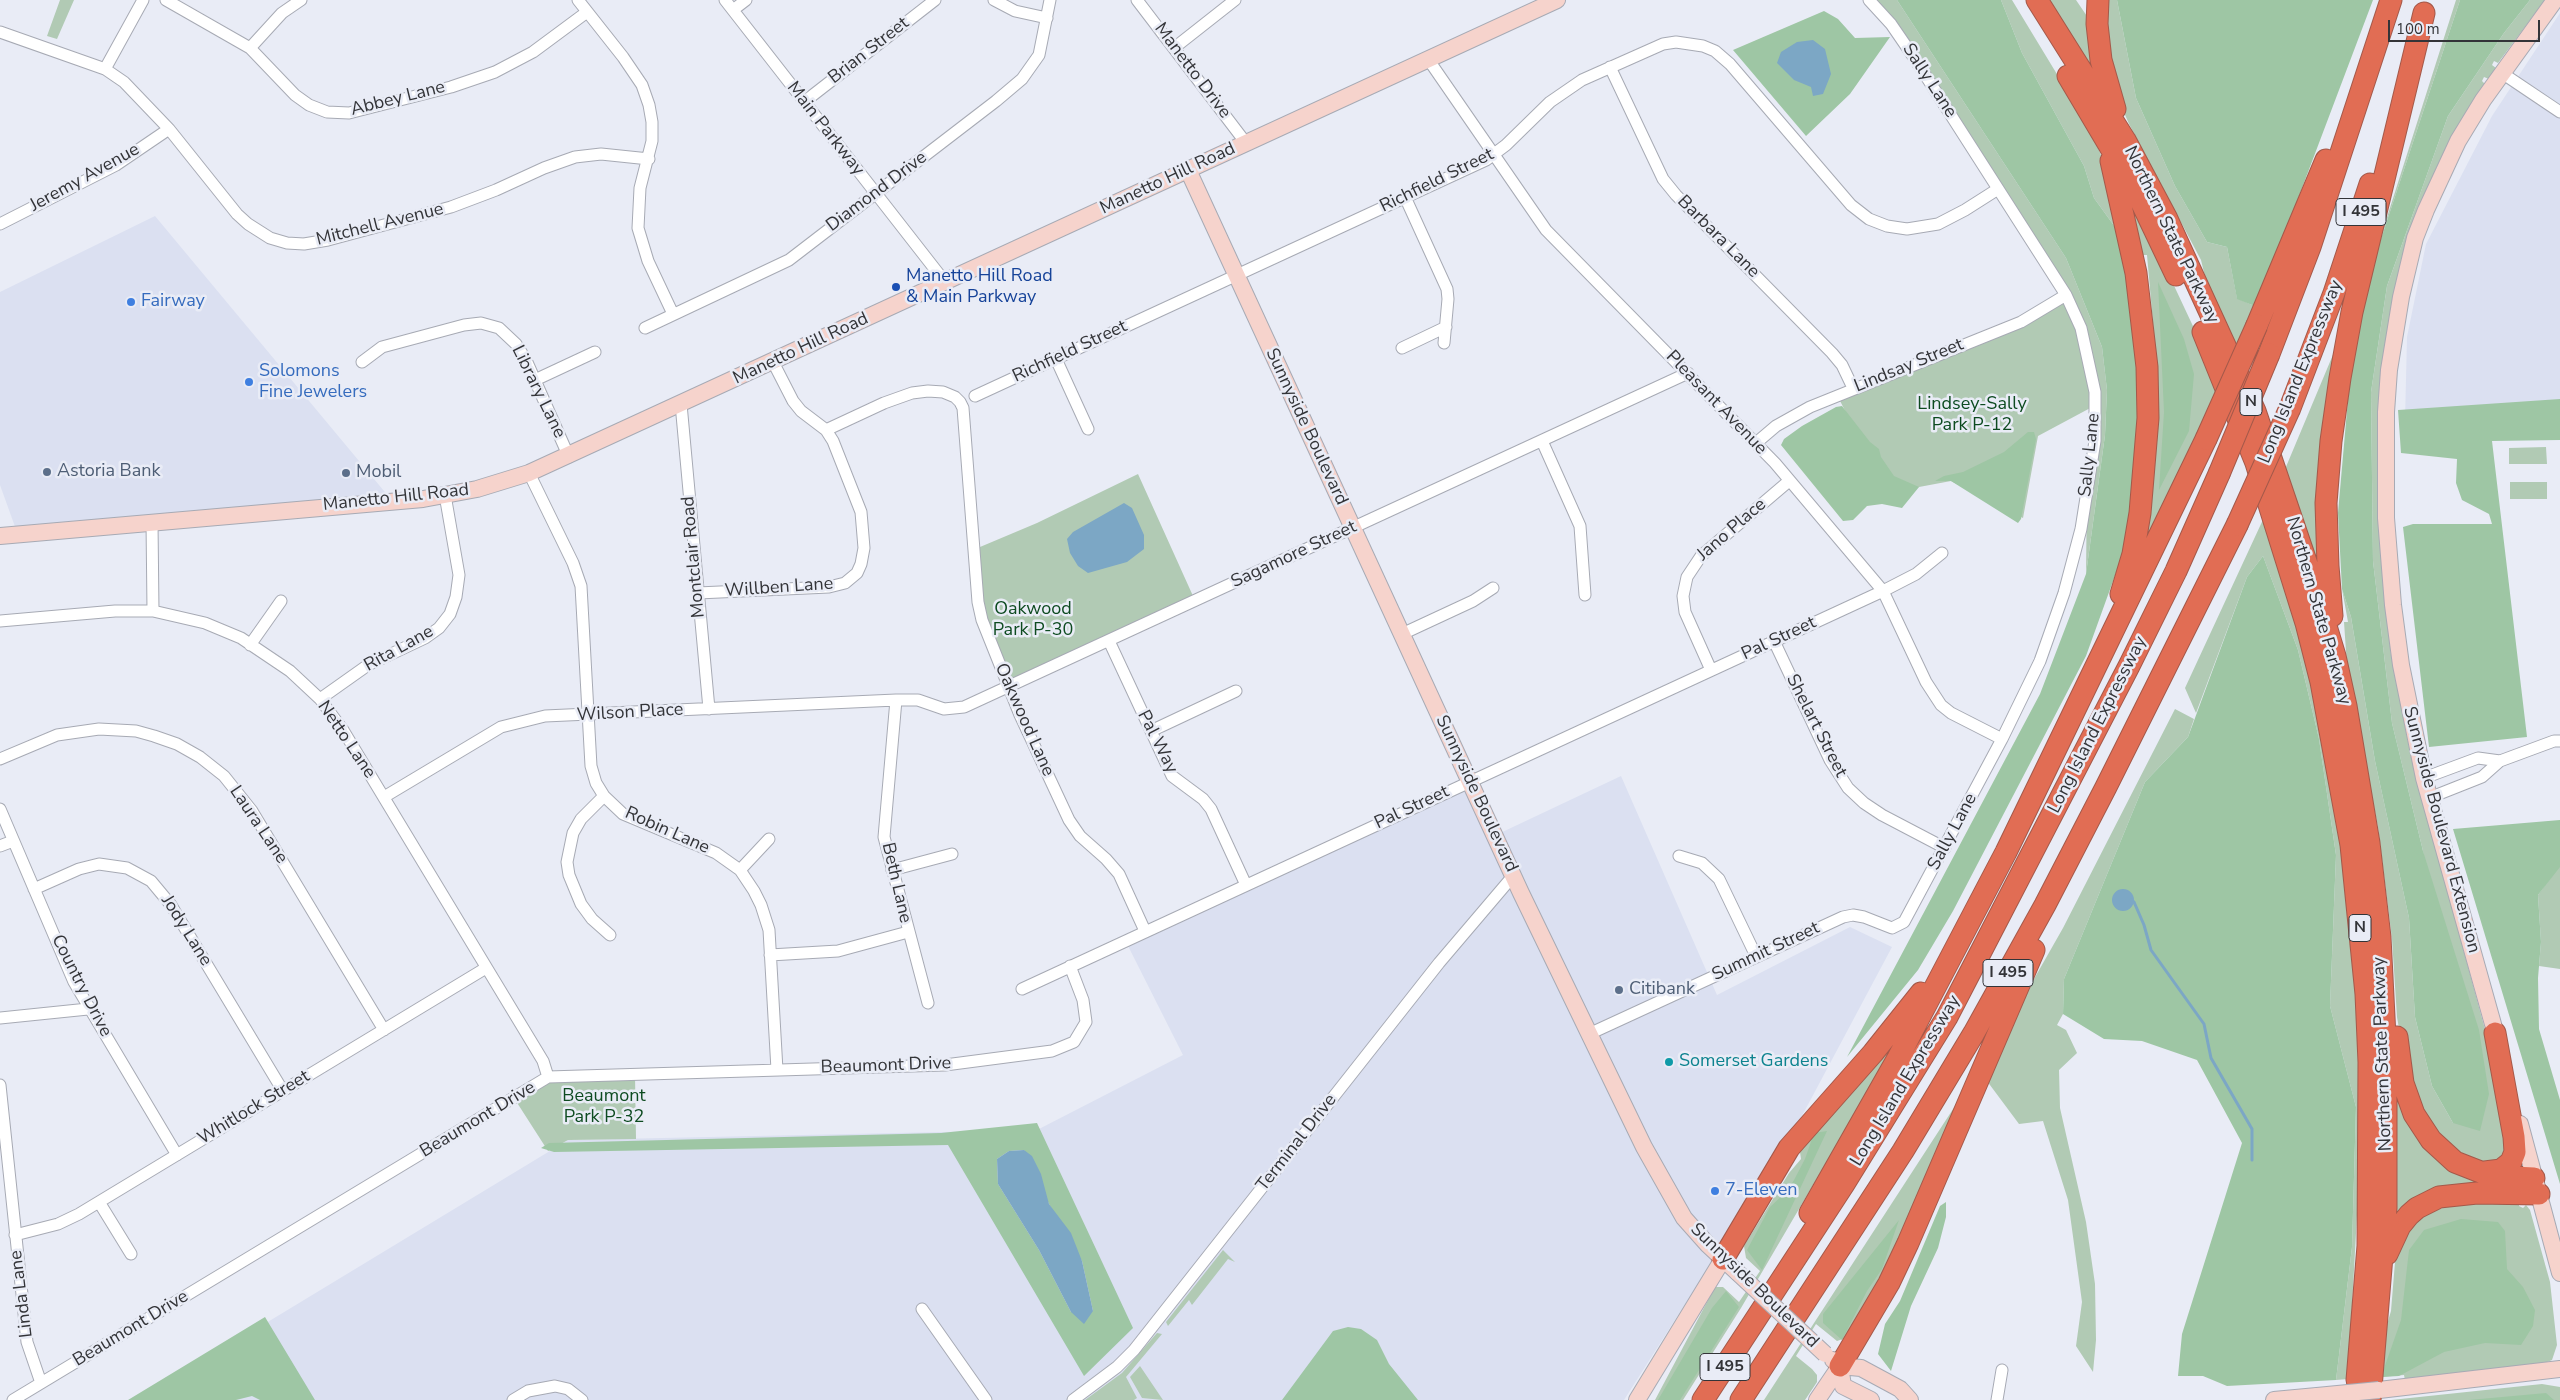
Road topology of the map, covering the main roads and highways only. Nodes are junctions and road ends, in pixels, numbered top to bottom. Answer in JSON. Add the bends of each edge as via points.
{"nodes":[{"id":1,"x":1557,"y":0,"type":"edge"},
{"id":2,"x":2022,"y":0,"type":"edge"},
{"id":3,"x":2037,"y":0,"type":"edge"},
{"id":4,"x":2098,"y":0,"type":"edge"},
{"id":5,"x":2555,"y":0,"type":"edge"},
{"id":6,"x":2390,"y":1,"type":"edge"},
{"id":7,"x":1531,"y":5,"type":"edge"},
{"id":8,"x":2426,"y":7,"type":"edge"},
{"id":9,"x":2116,"y":140,"type":"junction"},
{"id":10,"x":1188,"y":170,"type":"junction"},
{"id":11,"x":0,"y":536,"type":"edge"},
{"id":12,"x":2334,"y":656,"type":"junction"},
{"id":13,"x":2069,"y":721,"type":"junction"},
{"id":14,"x":2106,"y":787,"type":"junction"},
{"id":15,"x":2380,"y":937,"type":"junction"},
{"id":16,"x":1945,"y":971,"type":"junction"},
{"id":17,"x":2495,"y":1033,"type":"junction"},
{"id":18,"x":2478,"y":1172,"type":"junction"},
{"id":19,"x":2537,"y":1186,"type":"junction"},
{"id":20,"x":1730,"y":1266,"type":"junction"},
{"id":21,"x":1788,"y":1270,"type":"junction"},
{"id":22,"x":2382,"y":1271,"type":"junction"},
{"id":23,"x":2560,"y":1273,"type":"edge"},
{"id":24,"x":1833,"y":1360,"type":"junction"},
{"id":25,"x":2560,"y":1369,"type":"edge"},
{"id":26,"x":2374,"y":1395,"type":"edge"},
{"id":27,"x":1637,"y":1400,"type":"edge"},
{"id":28,"x":1703,"y":1400,"type":"edge"},
{"id":29,"x":1741,"y":1400,"type":"edge"},
{"id":30,"x":1817,"y":1400,"type":"edge"},
{"id":31,"x":1871,"y":1400,"type":"edge"},
{"id":32,"x":1910,"y":1400,"type":"edge"},
{"id":33,"x":2274,"y":1400,"type":"edge"},
{"id":34,"x":2355,"y":1400,"type":"edge"}],
"edges":[{"from":1,"to":7,"type":"main road","name":"Manetto Hill Road"},
{"from":2,"to":9,"type":"highway","name":"Northern State Parkway","number":"N"},
{"from":3,"to":9,"type":"highway","name":"Northern State Parkway","number":"N"},
{"from":4,"to":9,"type":"highway","via":[[2101,60]]},
{"from":5,"to":17,"type":"main road","name":"Sunnyside Boulevard Extension","via":[[2458,141],[2438,183],[2415,238],[2399,306],[2389,370],[2386,476],[2389,560],[2401,665],[2429,798]]},
{"from":6,"to":13,"type":"highway","bridge":true,"via":[[2206,439]]},
{"from":6,"to":21,"type":"highway","name":"Long Island Expressway","number":"I 495","bridge":true,"via":[[2310,247],[2269,354],[2176,572],[1947,1017]]},
{"from":7,"to":10,"type":"main road","name":"Manetto Hill Road","via":[[1428,59]]},
{"from":8,"to":12,"type":"highway","via":[[2352,312],[2333,423],[2326,503]]},
{"from":8,"to":14,"type":"highway","name":"Long Island Expressway","number":"I 495","bridge":true,"via":[[2337,284],[2290,408],[2237,525]]},
{"from":9,"to":12,"type":"highway","name":"Northern State Parkway","number":"N","via":[[2167,219],[2255,411],[2311,576]]},
{"from":9,"to":13,"type":"highway","via":[[2143,322],[2148,418],[2145,468],[2133,554],[2121,595]]},
{"from":9,"to":34,"type":"highway","name":"Northern State Parkway","number":"N","via":[[2207,340],[2256,463],[2306,623],[2334,746],[2357,895],[2369,1062],[2368,1246]]},
{"from":10,"to":11,"type":"main road","name":"Manetto Hill Road","via":[[570,456],[486,487],[445,495]]},
{"from":10,"to":20,"type":"main road","name":"Sunnyside Boulevard","via":[[1589,1034],[1666,1189],[1684,1218]]},
{"from":12,"to":15,"type":"highway","name":"Northern State Parkway","number":"N","via":[[2346,706]]},
{"from":13,"to":16,"type":"highway"},
{"from":14,"to":24,"type":"highway","via":[[1889,1283]]},
{"from":14,"to":29,"type":"highway","name":"Long Island Expressway","number":"I 495","via":[[1974,1033],[1903,1151]]},
{"from":15,"to":18,"type":"highway","via":[[2403,1083],[2414,1114],[2431,1140],[2455,1162]]},
{"from":15,"to":22,"type":"highway","name":"Northern State Parkway","number":"N","via":[[2387,1134]]},
{"from":16,"to":20,"type":"highway","via":[[1919,995],[1789,1148]]},
{"from":16,"to":21,"type":"highway","via":[[1798,1232]]},
{"from":17,"to":18,"type":"highway","via":[[2515,1152],[2511,1162],[2501,1170]]},
{"from":17,"to":19,"type":"main road","name":"Sunnyside Boulevard Extension"},
{"from":18,"to":19,"type":"highway"},
{"from":19,"to":22,"type":"highway","via":[[2449,1195],[2417,1208],[2400,1226],[2391,1242]]},
{"from":19,"to":23,"type":"main road","name":"Sunnyside Boulevard Extension"},
{"from":20,"to":24,"type":"main road","name":"Sunnyside Boulevard","bridge":true},
{"from":20,"to":27,"type":"main road"},
{"from":21,"to":28,"type":"highway","name":"Long Island Expressway","number":"I 495"},
{"from":22,"to":26,"type":"highway","name":"Northern State Parkway","number":"N"},
{"from":24,"to":30,"type":"main road"},
{"from":24,"to":31,"type":"main road","name":"Sunnyside Boulevard","via":[[1844,1386]]},
{"from":24,"to":32,"type":"main road","via":[[1861,1368],[1900,1389]]},
{"from":25,"to":26,"type":"main road"},
{"from":26,"to":33,"type":"main road","bridge":true}]}
